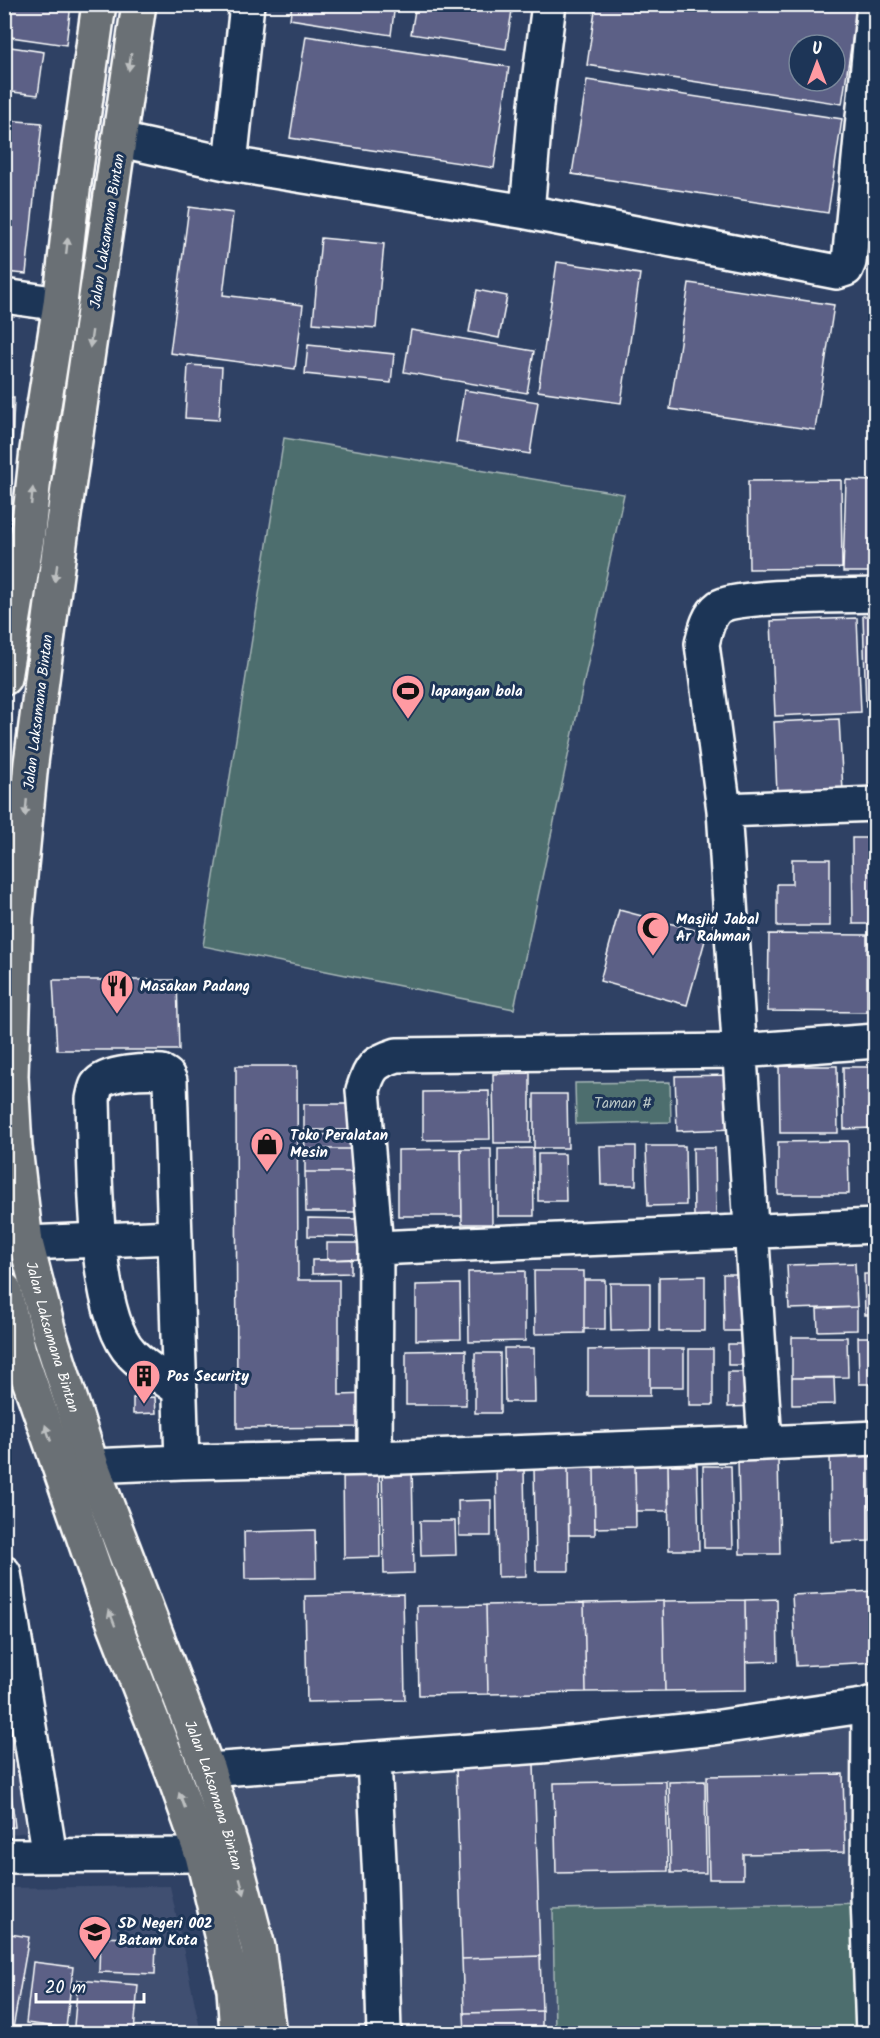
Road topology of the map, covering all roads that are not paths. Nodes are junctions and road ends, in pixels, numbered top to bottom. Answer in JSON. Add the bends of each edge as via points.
{"nodes":[{"id":1,"x":99,"y":4,"type":"edge"},
{"id":2,"x":138,"y":4,"type":"edge"},
{"id":3,"x":247,"y":4,"type":"edge"},
{"id":4,"x":549,"y":4,"type":"edge"},
{"id":5,"x":874,"y":4,"type":"edge"},
{"id":6,"x":120,"y":140,"type":"junction"},
{"id":7,"x":230,"y":164,"type":"junction"},
{"id":8,"x":527,"y":212,"type":"junction"},
{"id":9,"x":4,"y":296,"type":"edge"},
{"id":10,"x":60,"y":304,"type":"junction"},
{"id":11,"x":28,"y":532,"type":"junction"},
{"id":12,"x":61,"y":536,"type":"junction"},
{"id":13,"x":876,"y":595,"type":"edge"},
{"id":14,"x":4,"y":678,"type":"edge"},
{"id":15,"x":876,"y":804,"type":"edge"},
{"id":16,"x":724,"y":810,"type":"junction"},
{"id":17,"x":876,"y":1041,"type":"edge"},
{"id":18,"x":739,"y":1051,"type":"junction"},
{"id":19,"x":876,"y":1226,"type":"edge"},
{"id":20,"x":752,"y":1233,"type":"junction"},
{"id":21,"x":174,"y":1237,"type":"junction"},
{"id":22,"x":99,"y":1239,"type":"junction"},
{"id":23,"x":26,"y":1243,"type":"junction"},
{"id":24,"x":376,"y":1248,"type":"junction"},
{"id":25,"x":4,"y":1289,"type":"edge"},
{"id":26,"x":12,"y":1354,"type":"edge"},
{"id":27,"x":180,"y":1390,"type":"junction"},
{"id":28,"x":876,"y":1438,"type":"edge"},
{"id":29,"x":765,"y":1443,"type":"junction"},
{"id":30,"x":375,"y":1458,"type":"junction"},
{"id":31,"x":182,"y":1462,"type":"junction"},
{"id":32,"x":92,"y":1466,"type":"junction"},
{"id":33,"x":4,"y":1573,"type":"edge"},
{"id":34,"x":872,"y":1704,"type":"edge"},
{"id":35,"x":374,"y":1760,"type":"junction"},
{"id":36,"x":208,"y":1770,"type":"junction"},
{"id":37,"x":202,"y":1855,"type":"junction"},
{"id":38,"x":4,"y":1856,"type":"edge"},
{"id":39,"x":50,"y":1856,"type":"junction"},
{"id":40,"x":872,"y":1896,"type":"edge"},
{"id":41,"x":237,"y":2034,"type":"edge"},
{"id":42,"x":269,"y":2034,"type":"edge"},
{"id":43,"x":384,"y":2034,"type":"edge"},
{"id":44,"x":873,"y":2034,"type":"edge"}],
"edges":[{"from":10,"to":1,"type":"main road","one_way":true},
{"from":2,"to":6,"type":"main road","name":"Jalan Laksamana Bintan","one_way":true},
{"from":3,"to":7,"type":"street"},
{"from":4,"to":8,"type":"street"},
{"from":5,"to":8,"type":"street","via":[[846,269],[837,272]]},
{"from":6,"to":7,"type":"street"},
{"from":6,"to":12,"type":"main road","name":"Jalan Laksamana Bintan","one_way":true},
{"from":7,"to":8,"type":"street"},
{"from":9,"to":10,"type":"street"},
{"from":11,"to":10,"type":"main road","one_way":true},
{"from":11,"to":12,"type":"main road"},
{"from":11,"to":14,"type":"main road"},
{"from":12,"to":23,"type":"main road","name":"Jalan Laksamana Bintan","one_way":true,"via":[[31,763],[16,918],[11,1076]]},
{"from":13,"to":16,"type":"street","via":[[743,600],[719,607],[708,622],[702,644]]},
{"from":15,"to":16,"type":"street"},
{"from":16,"to":18,"type":"street"},
{"from":17,"to":18,"type":"street"},
{"from":18,"to":20,"type":"street"},
{"from":18,"to":24,"type":"street","via":[[397,1055],[380,1060],[369,1072],[363,1090]]},
{"from":19,"to":20,"type":"street"},
{"from":20,"to":24,"type":"street"},
{"from":20,"to":29,"type":"street"},
{"from":21,"to":22,"type":"street"},
{"from":21,"to":22,"type":"street","via":[[170,1081],[167,1075],[156,1072],[126,1073],[97,1084],[93,1099]]},
{"from":21,"to":27,"type":"street"},
{"from":22,"to":23,"type":"street"},
{"from":22,"to":27,"type":"street","via":[[108,1306],[117,1333],[132,1354]]},
{"from":23,"to":32,"type":"main road","name":"Jalan Laksamana Bintan","via":[[49,1332]]},
{"from":24,"to":30,"type":"street"},
{"from":25,"to":26,"type":"main road","name":"Jalan Laksamana Bintan"},
{"from":37,"to":26,"type":"main road","name":"Jalan Laksamana Bintan","one_way":true},
{"from":27,"to":31,"type":"street"},
{"from":28,"to":29,"type":"street"},
{"from":29,"to":30,"type":"street"},
{"from":30,"to":31,"type":"street"},
{"from":31,"to":32,"type":"street"},
{"from":32,"to":36,"type":"main road","name":"Jalan Laksamana Bintan"},
{"from":33,"to":39,"type":"street"},
{"from":34,"to":35,"type":"street","via":[[713,1728]]},
{"from":34,"to":40,"type":"street"},
{"from":35,"to":36,"type":"street"},
{"from":35,"to":43,"type":"street"},
{"from":36,"to":42,"type":"main road","name":"Jalan Laksamana Bintan","one_way":true,"via":[[258,1947]]},
{"from":37,"to":39,"type":"street"},
{"from":37,"to":41,"type":"main road","name":"Jalan Laksamana Bintan","via":[[234,1989]]},
{"from":38,"to":39,"type":"street"},
{"from":40,"to":44,"type":"street"}]}
